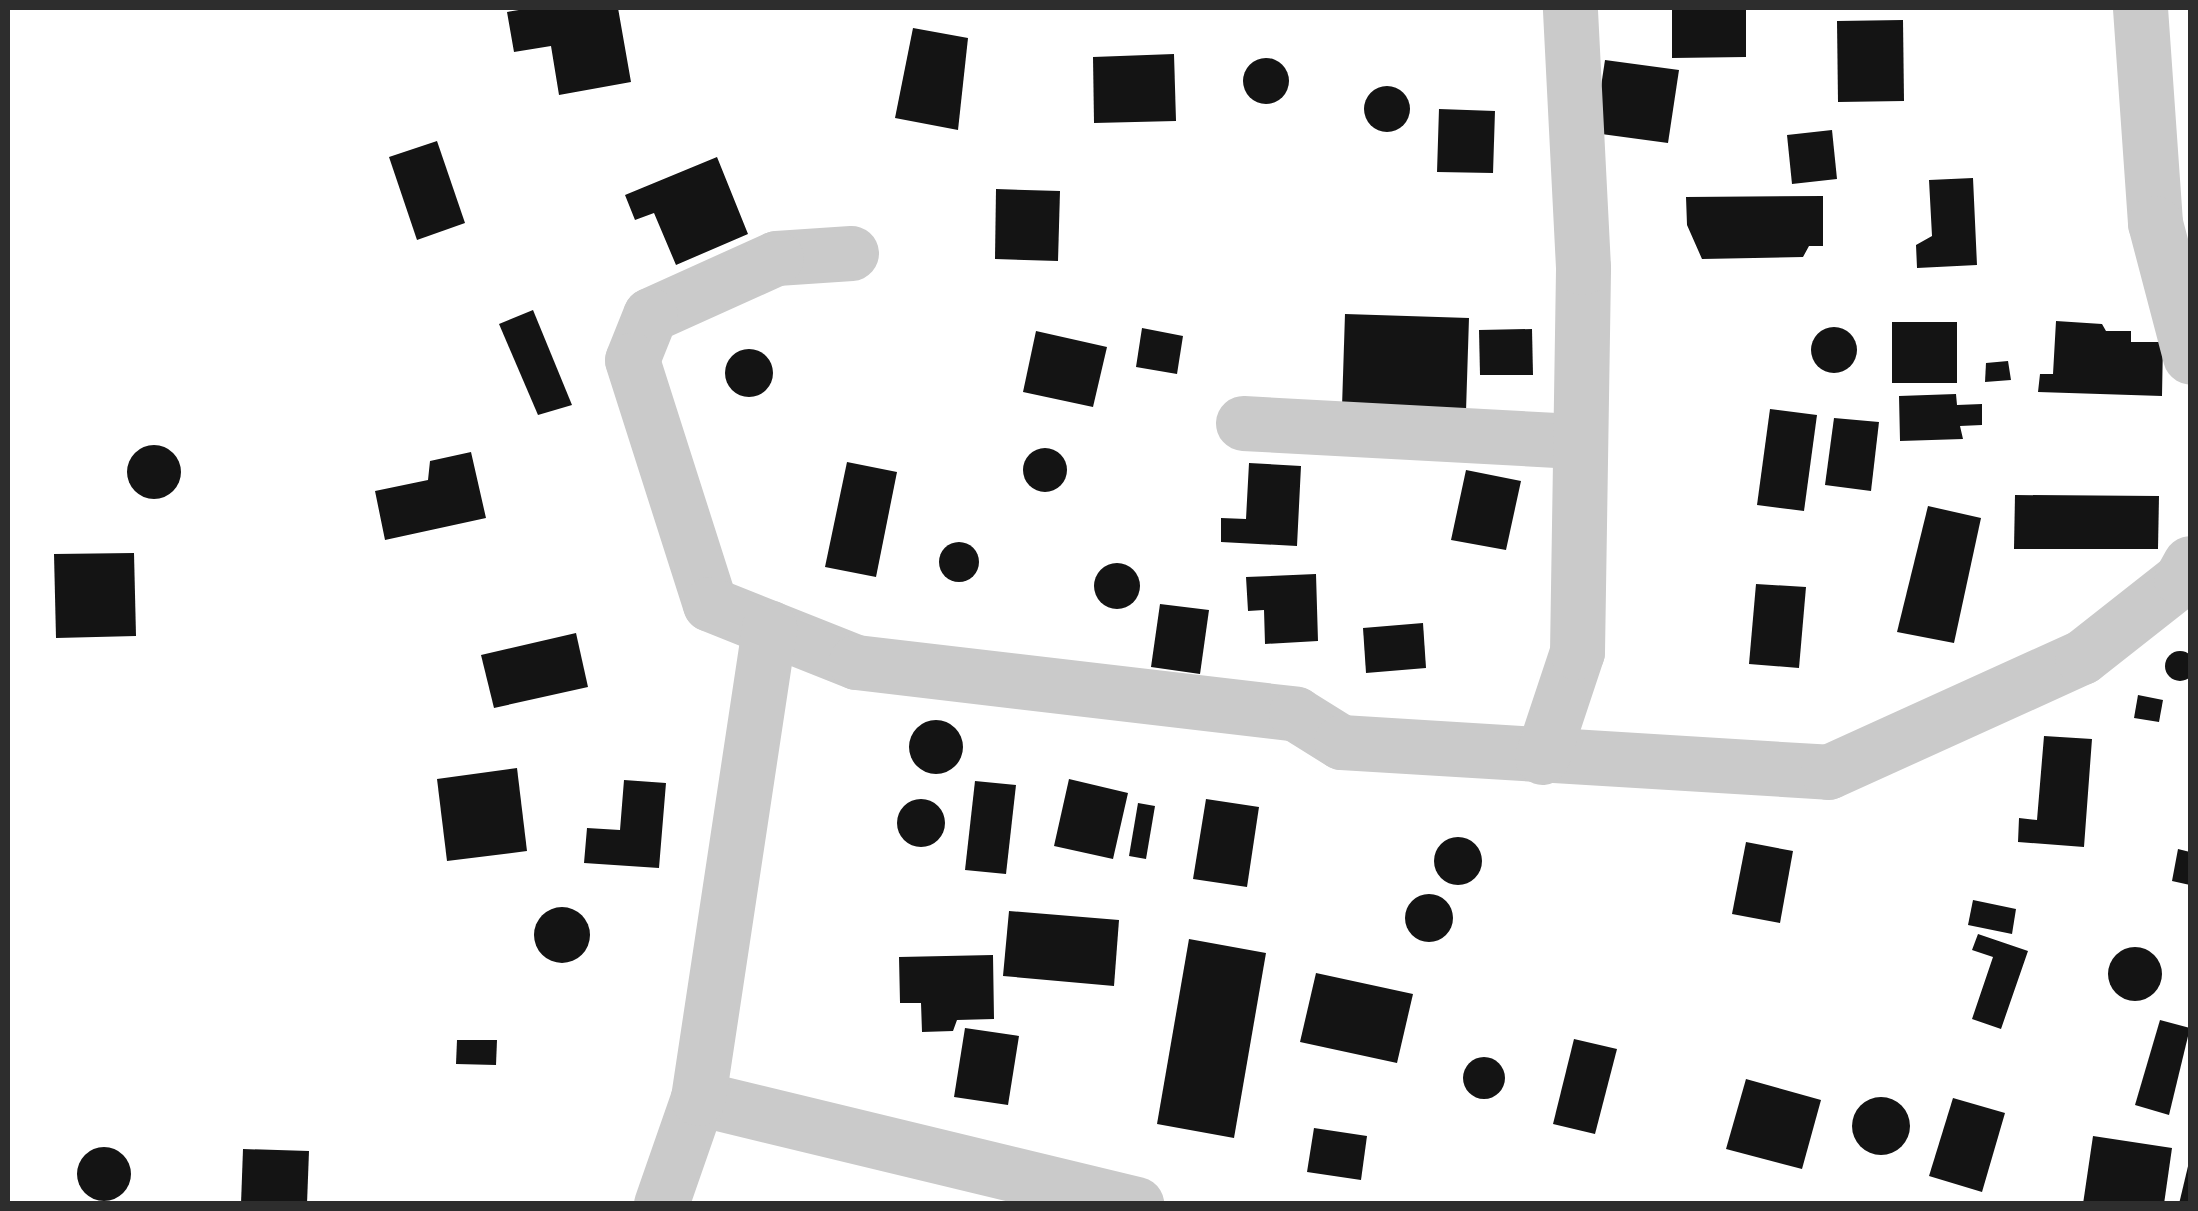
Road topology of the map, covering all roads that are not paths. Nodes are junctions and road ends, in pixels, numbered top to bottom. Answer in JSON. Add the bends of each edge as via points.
{"nodes":[{"id":1,"x":1570,"y":8,"type":"edge"},
{"id":2,"x":2140,"y":8,"type":"edge"},
{"id":3,"x":852,"y":253,"type":"dead end"},
{"id":4,"x":2190,"y":356,"type":"edge"},
{"id":5,"x":1243,"y":423,"type":"dead end"},
{"id":6,"x":1580,"y":441,"type":"junction"},
{"id":7,"x":2190,"y":562,"type":"edge"},
{"id":8,"x":769,"y":628,"type":"junction"},
{"id":9,"x":1542,"y":756,"type":"junction"},
{"id":10,"x":698,"y":1098,"type":"junction"},
{"id":11,"x":660,"y":1204,"type":"edge"},
{"id":12,"x":1136,"y":1204,"type":"edge"}],
"edges":[{"from":1,"to":6,"type":"street","via":[[1583,268]]},
{"from":2,"to":4,"type":"street","via":[[2155,222]]},
{"from":3,"to":8,"type":"street","via":[[776,258],[650,315],[632,360],[710,604]]},
{"from":5,"to":6,"type":"street"},
{"from":6,"to":9,"type":"street","via":[[1577,652]]},
{"from":7,"to":9,"type":"street","via":[[2181,579],[2082,658],[1828,772]]},
{"from":8,"to":9,"type":"street","via":[[856,662],[1296,714],[1341,742]]},
{"from":8,"to":10,"type":"street"},
{"from":10,"to":11,"type":"street"},
{"from":10,"to":12,"type":"street"}]}
